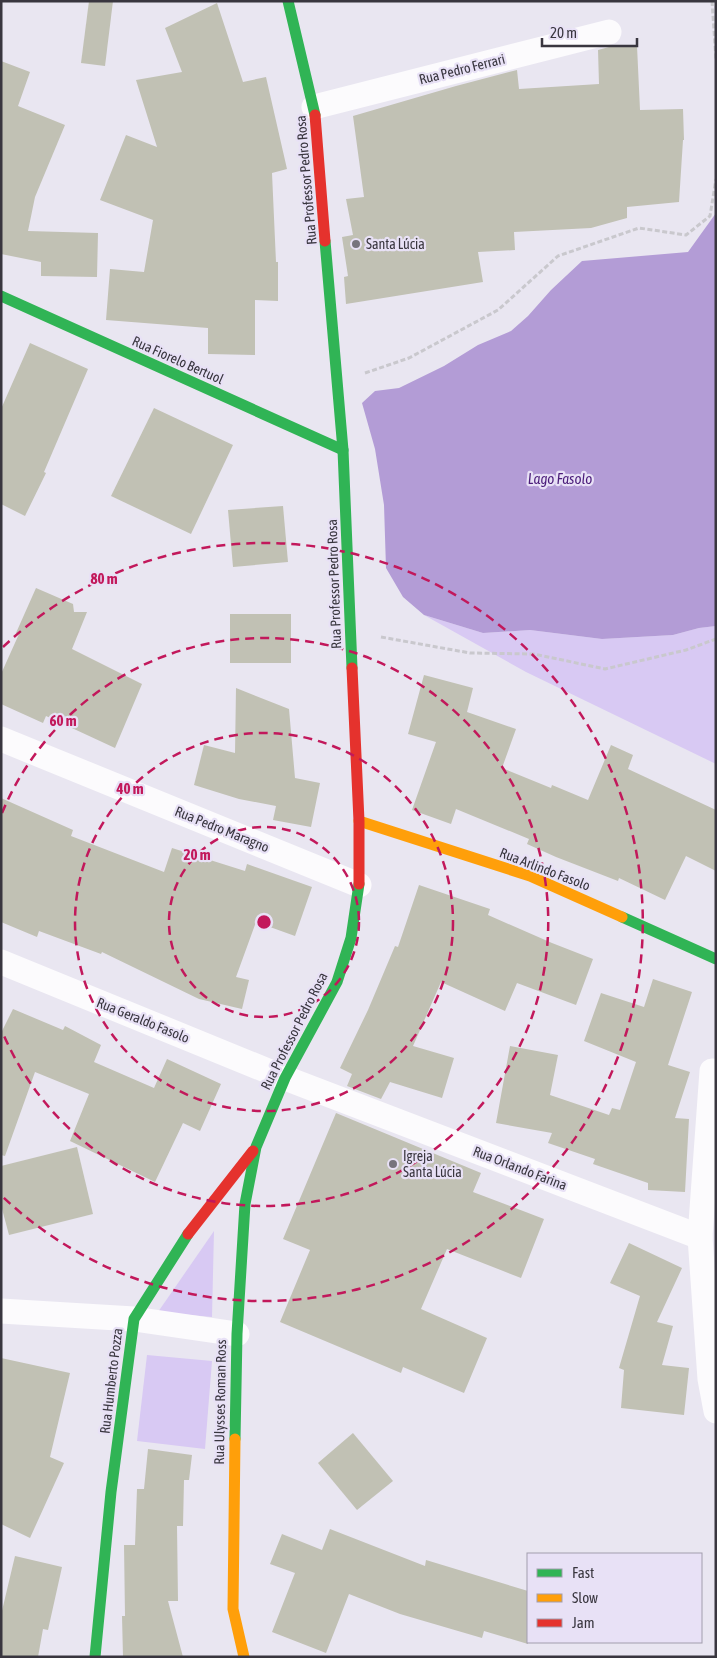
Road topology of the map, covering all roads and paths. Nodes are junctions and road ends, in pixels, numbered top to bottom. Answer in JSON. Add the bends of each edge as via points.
{"nodes":[{"id":1,"x":288,"y":1,"type":"edge"},
{"id":2,"x":712,"y":1,"type":"edge"},
{"id":3,"x":609,"y":32,"type":"dead end"},
{"id":4,"x":716,"y":60,"type":"edge"},
{"id":5,"x":314,"y":107,"type":"junction"},
{"id":6,"x":716,"y":179,"type":"edge"},
{"id":7,"x":1,"y":296,"type":"edge"},
{"id":8,"x":338,"y":383,"type":"junction"},
{"id":9,"x":343,"y":450,"type":"junction"},
{"id":10,"x":351,"y":632,"type":"junction"},
{"id":11,"x":716,"y":639,"type":"edge"},
{"id":12,"x":1,"y":739,"type":"edge"},
{"id":13,"x":358,"y":821,"type":"junction"},
{"id":14,"x":359,"y":885,"type":"junction"},
{"id":15,"x":716,"y":960,"type":"edge"},
{"id":16,"x":1,"y":962,"type":"edge"},
{"id":17,"x":712,"y":1071,"type":"dead end"},
{"id":18,"x":284,"y":1078,"type":"junction"},
{"id":19,"x":256,"y":1147,"type":"junction"},
{"id":20,"x":700,"y":1237,"type":"junction"},
{"id":21,"x":1,"y":1311,"type":"edge"},
{"id":22,"x":134,"y":1319,"type":"junction"},
{"id":23,"x":237,"y":1334,"type":"junction"},
{"id":24,"x":716,"y":1411,"type":"edge"},
{"id":25,"x":95,"y":1657,"type":"edge"},
{"id":26,"x":244,"y":1657,"type":"edge"}],
"edges":[{"from":1,"to":5,"type":"street","name":"Rua Professor Pedro Rosa"},
{"from":2,"to":4,"type":"path"},
{"from":3,"to":5,"type":"street","name":"Rua Pedro Ferrari"},
{"from":5,"to":8,"type":"street","name":"Rua Professor Pedro Rosa"},
{"from":6,"to":8,"type":"path","via":[[710,216],[686,234],[640,228],[558,256],[498,310],[409,358]]},
{"from":7,"to":9,"type":"street","name":"Rua Fiorelo Bertuol"},
{"from":8,"to":9,"type":"street","name":"Rua Professor Pedro Rosa"},
{"from":9,"to":10,"type":"street","name":"Rua Professor Pedro Rosa"},
{"from":10,"to":11,"type":"path","via":[[470,653],[534,654],[605,669],[686,650]]},
{"from":10,"to":13,"type":"street","name":"Rua Professor Pedro Rosa"},
{"from":12,"to":14,"type":"street","name":"Rua Pedro Maragno"},
{"from":13,"to":14,"type":"street","name":"Rua Professor Pedro Rosa"},
{"from":13,"to":15,"type":"street","name":"Rua Arlindo Fasolo","via":[[530,876]]},
{"from":14,"to":18,"type":"street","name":"Rua Professor Pedro Rosa","via":[[351,938],[337,982]]},
{"from":16,"to":18,"type":"street","name":"Rua Geraldo Fasolo"},
{"from":17,"to":20,"type":"street"},
{"from":18,"to":19,"type":"street","name":"Rua Professor Pedro Rosa"},
{"from":18,"to":20,"type":"street","name":"Rua Orlando Farina"},
{"from":19,"to":22,"type":"street","name":"Rua Humberto Pozza","via":[[188,1234]]},
{"from":19,"to":23,"type":"street","name":"Rua Ulysses Roman Ross","via":[[245,1204]]},
{"from":20,"to":24,"type":"street","via":[[710,1379]]},
{"from":21,"to":22,"type":"street"},
{"from":22,"to":23,"type":"street"},
{"from":22,"to":25,"type":"street","name":"Rua Humberto Pozza","via":[[111,1492]]},
{"from":23,"to":26,"type":"street","name":"Rua Ulysses Roman Ross","via":[[233,1609]]}]}
